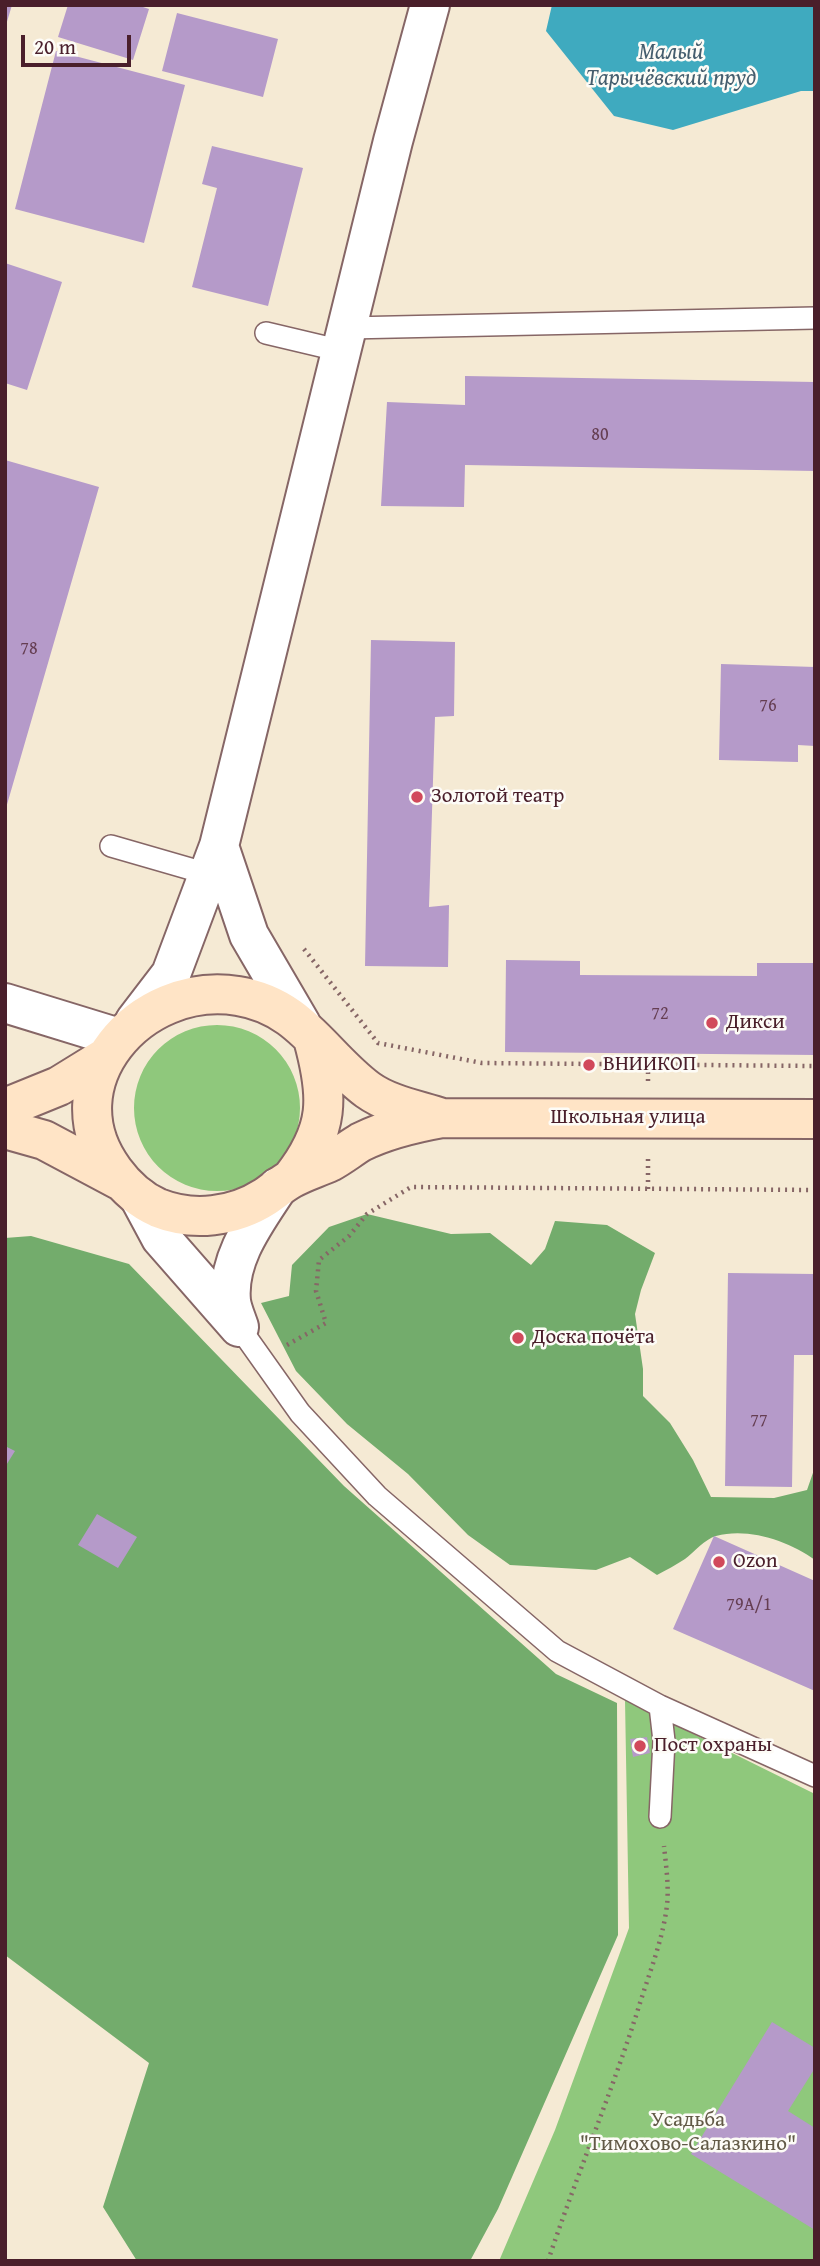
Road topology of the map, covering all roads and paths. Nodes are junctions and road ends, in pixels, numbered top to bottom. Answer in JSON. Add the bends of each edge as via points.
{"nodes":[{"id":1,"x":430,"y":5,"type":"edge"},
{"id":2,"x":815,"y":318,"type":"edge"},
{"id":3,"x":267,"y":333,"type":"dead end"},
{"id":4,"x":345,"y":340,"type":"junction"},
{"id":5,"x":111,"y":846,"type":"dead end"},
{"id":6,"x":214,"y":860,"type":"junction"},
{"id":7,"x":299,"y":943,"type":"dead end"},
{"id":8,"x":5,"y":1003,"type":"edge"},
{"id":9,"x":307,"y":1031,"type":"junction"},
{"id":10,"x":120,"y":1039,"type":"junction"},
{"id":11,"x":815,"y":1066,"type":"edge"},
{"id":12,"x":5,"y":1108,"type":"edge"},
{"id":13,"x":442,"y":1118,"type":"junction"},
{"id":14,"x":815,"y":1119,"type":"edge"},
{"id":15,"x":5,"y":1129,"type":"edge"},
{"id":16,"x":284,"y":1183,"type":"junction"},
{"id":17,"x":130,"y":1189,"type":"junction"},
{"id":18,"x":815,"y":1190,"type":"edge"},
{"id":19,"x":239,"y":1327,"type":"junction"},
{"id":20,"x":261,"y":1359,"type":"junction"},
{"id":21,"x":660,"y":1706,"type":"junction"},
{"id":22,"x":815,"y":1776,"type":"edge"},
{"id":23,"x":660,"y":1818,"type":"joint"},
{"id":24,"x":548,"y":2261,"type":"edge"}],
"edges":[{"from":1,"to":4,"type":"street"},
{"from":2,"to":4,"type":"lane"},
{"from":3,"to":4,"type":"lane"},
{"from":4,"to":6,"type":"street"},
{"from":5,"to":6,"type":"lane"},
{"from":6,"to":9,"type":"street","via":[[249,934]]},
{"from":6,"to":10,"type":"street","via":[[172,974]]},
{"from":7,"to":11,"type":"path","via":[[378,1043],[482,1063]]},
{"from":8,"to":10,"type":"street"},
{"from":9,"to":10,"type":"main road","via":[[282,1010],[261,1001],[208,993],[155,1009]]},
{"from":9,"to":13,"type":"main road","via":[[369,1090]]},
{"from":9,"to":16,"type":"main road","via":[[321,1070],[322,1124],[305,1161]]},
{"from":10,"to":12,"type":"main road","via":[[59,1086]]},
{"from":10,"to":17,"type":"main road","via":[[98,1076],[93,1116],[108,1163]]},
{"from":13,"to":14,"type":"main road","name":"Школьная улица"},
{"from":13,"to":16,"type":"main road","via":[[403,1126],[362,1142]]},
{"from":15,"to":17,"type":"main road","via":[[44,1140]]},
{"from":16,"to":17,"type":"main road","via":[[243,1208],[202,1216],[158,1208]]},
{"from":16,"to":19,"type":"street","via":[[251,1228],[236,1261],[231,1302]]},
{"from":17,"to":19,"type":"street","via":[[160,1238]]},
{"from":18,"to":20,"type":"path","via":[[411,1187],[368,1213],[349,1236],[318,1259],[316,1291],[326,1323]]},
{"from":19,"to":20,"type":"lane"},
{"from":20,"to":21,"type":"lane","via":[[300,1413],[377,1496],[557,1651]]},
{"from":21,"to":22,"type":"lane"},
{"from":21,"to":23,"type":"lane","via":[[664,1741]]},
{"from":23,"to":24,"type":"path","via":[[667,1905],[659,1945],[621,2064]]}]}
